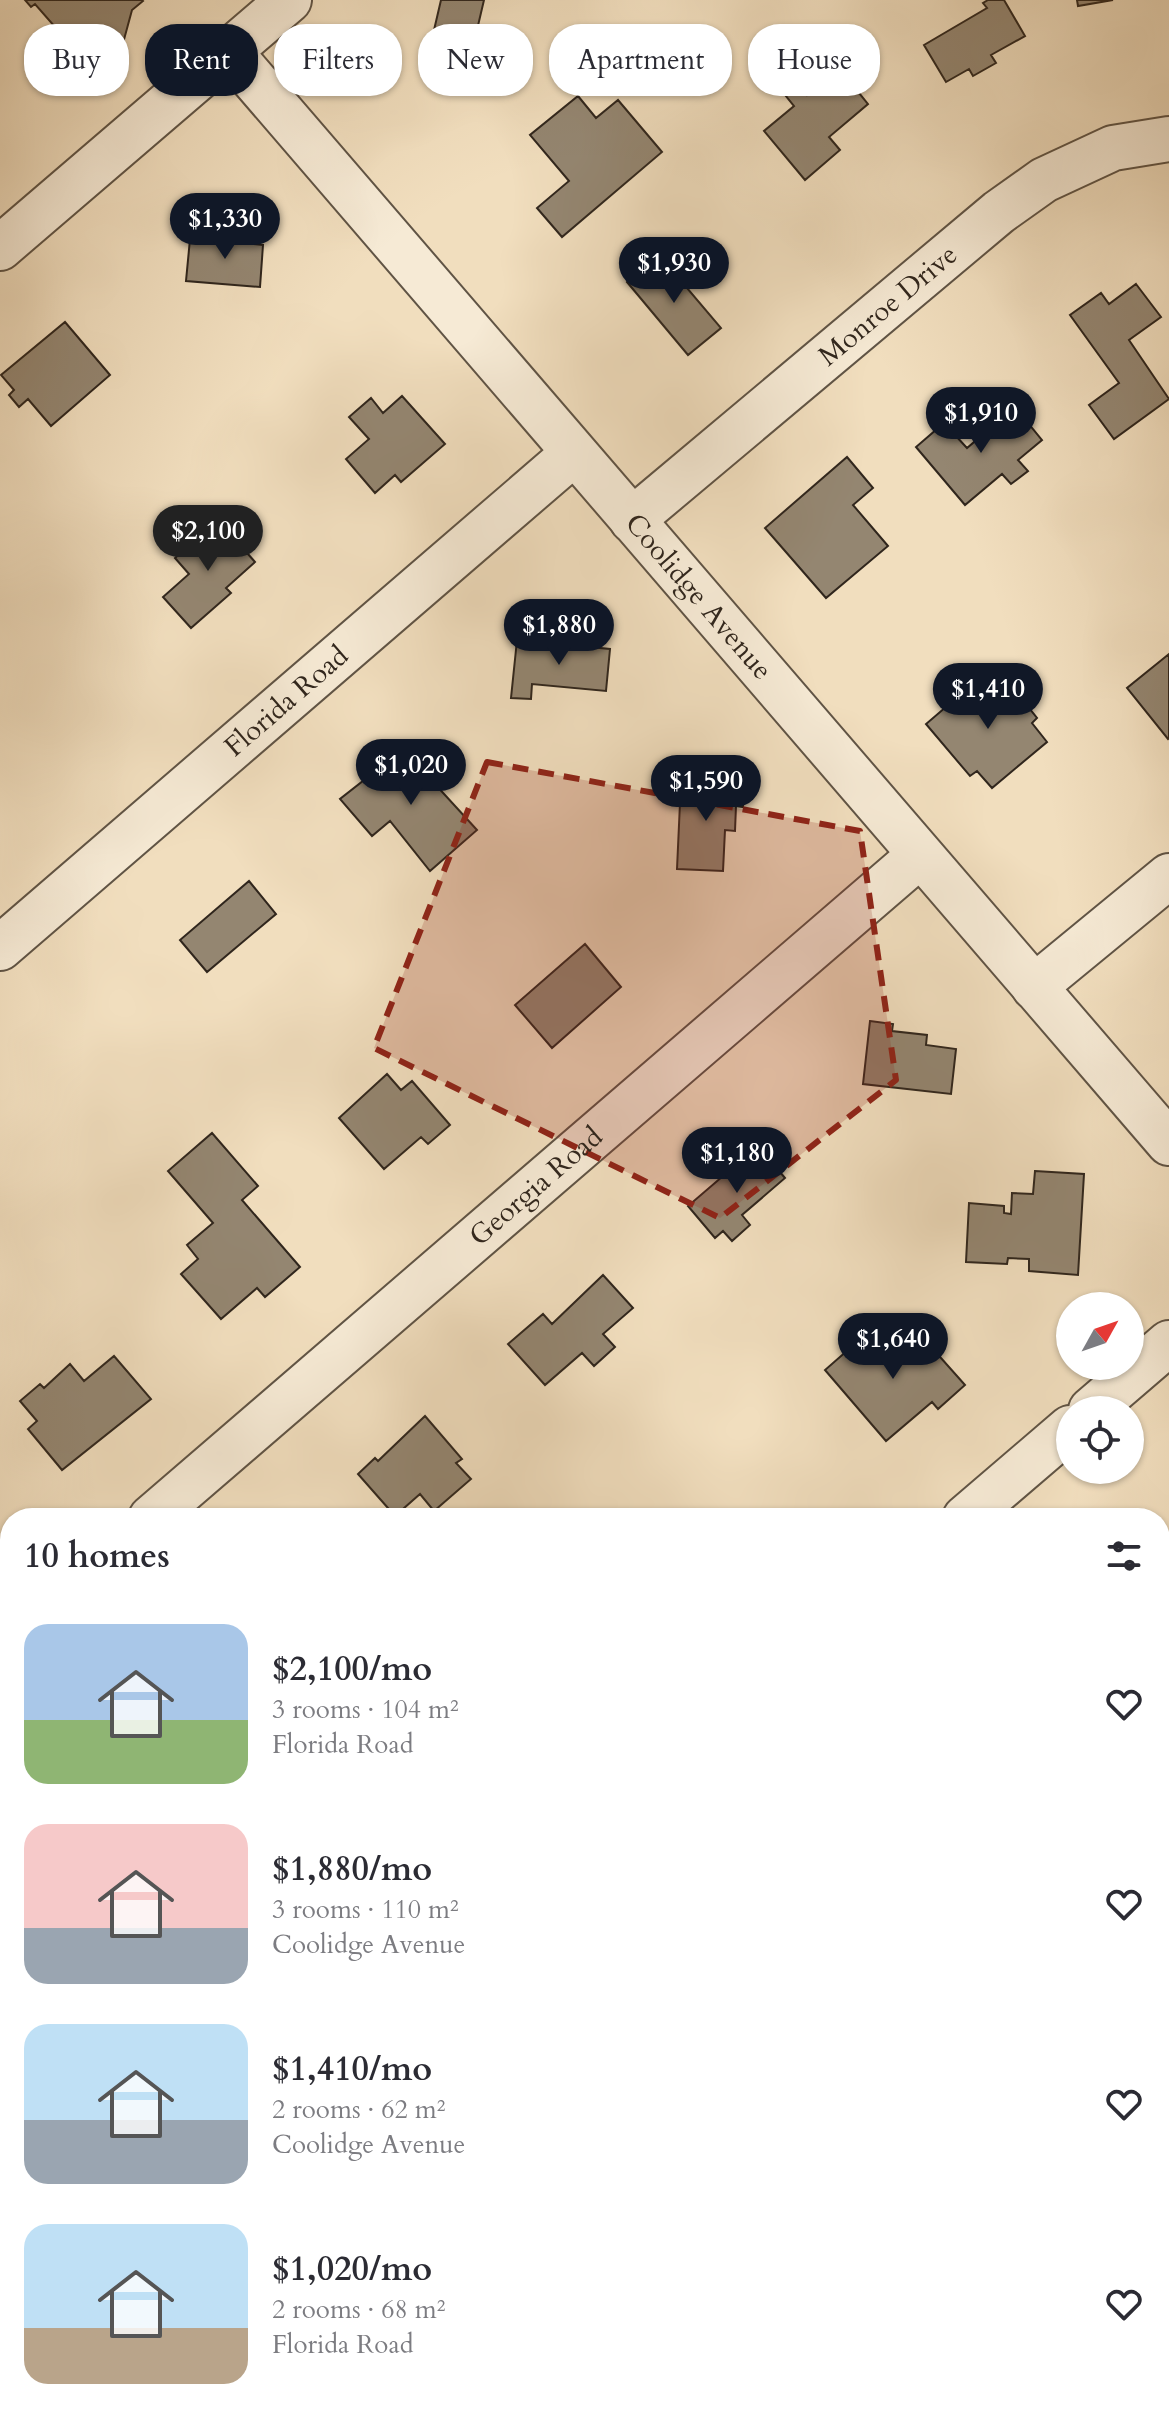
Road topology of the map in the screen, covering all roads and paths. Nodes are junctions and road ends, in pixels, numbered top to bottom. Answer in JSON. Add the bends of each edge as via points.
{"nodes":[{"id":1,"x":289,"y":0,"type":"edge"},
{"id":2,"x":258,"y":26,"type":"edge"},
{"id":3,"x":258,"y":85,"type":"edge"},
{"id":4,"x":177,"y":96,"type":"edge"},
{"id":5,"x":1169,"y":139,"type":"edge"},
{"id":6,"x":0,"y":248,"type":"edge"},
{"id":7,"x":573,"y":454,"type":"junction"},
{"id":8,"x":632,"y":520,"type":"junction"},
{"id":9,"x":919,"y":856,"type":"junction"},
{"id":10,"x":1169,"y":876,"type":"edge"},
{"id":11,"x":0,"y":948,"type":"edge"},
{"id":12,"x":1034,"y":987,"type":"junction"},
{"id":13,"x":1169,"y":1143,"type":"edge"},
{"id":14,"x":1169,"y":1343,"type":"edge"},
{"id":15,"x":1107,"y":1396,"type":"edge"},
{"id":16,"x":1056,"y":1440,"type":"edge"},
{"id":17,"x":163,"y":1508,"type":"edge"},
{"id":18,"x":977,"y":1508,"type":"edge"}],
"edges":[{"from":1,"to":2,"type":"street"},
{"from":3,"to":7,"type":"street","name":"Coolidge Avenue"},
{"from":4,"to":6,"type":"street"},
{"from":5,"to":8,"type":"street","name":"Monroe Drive","via":[[1113,148],[1044,180]]},
{"from":7,"to":8,"type":"street","name":"Coolidge Avenue"},
{"from":7,"to":11,"type":"street","name":"Florida Road"},
{"from":8,"to":9,"type":"street","name":"Coolidge Avenue"},
{"from":9,"to":12,"type":"street","name":"Coolidge Avenue"},
{"from":9,"to":17,"type":"street","name":"Georgia Road"},
{"from":10,"to":12,"type":"street"},
{"from":12,"to":13,"type":"street","name":"Coolidge Avenue"},
{"from":14,"to":15,"type":"street"},
{"from":16,"to":18,"type":"street"}]}
